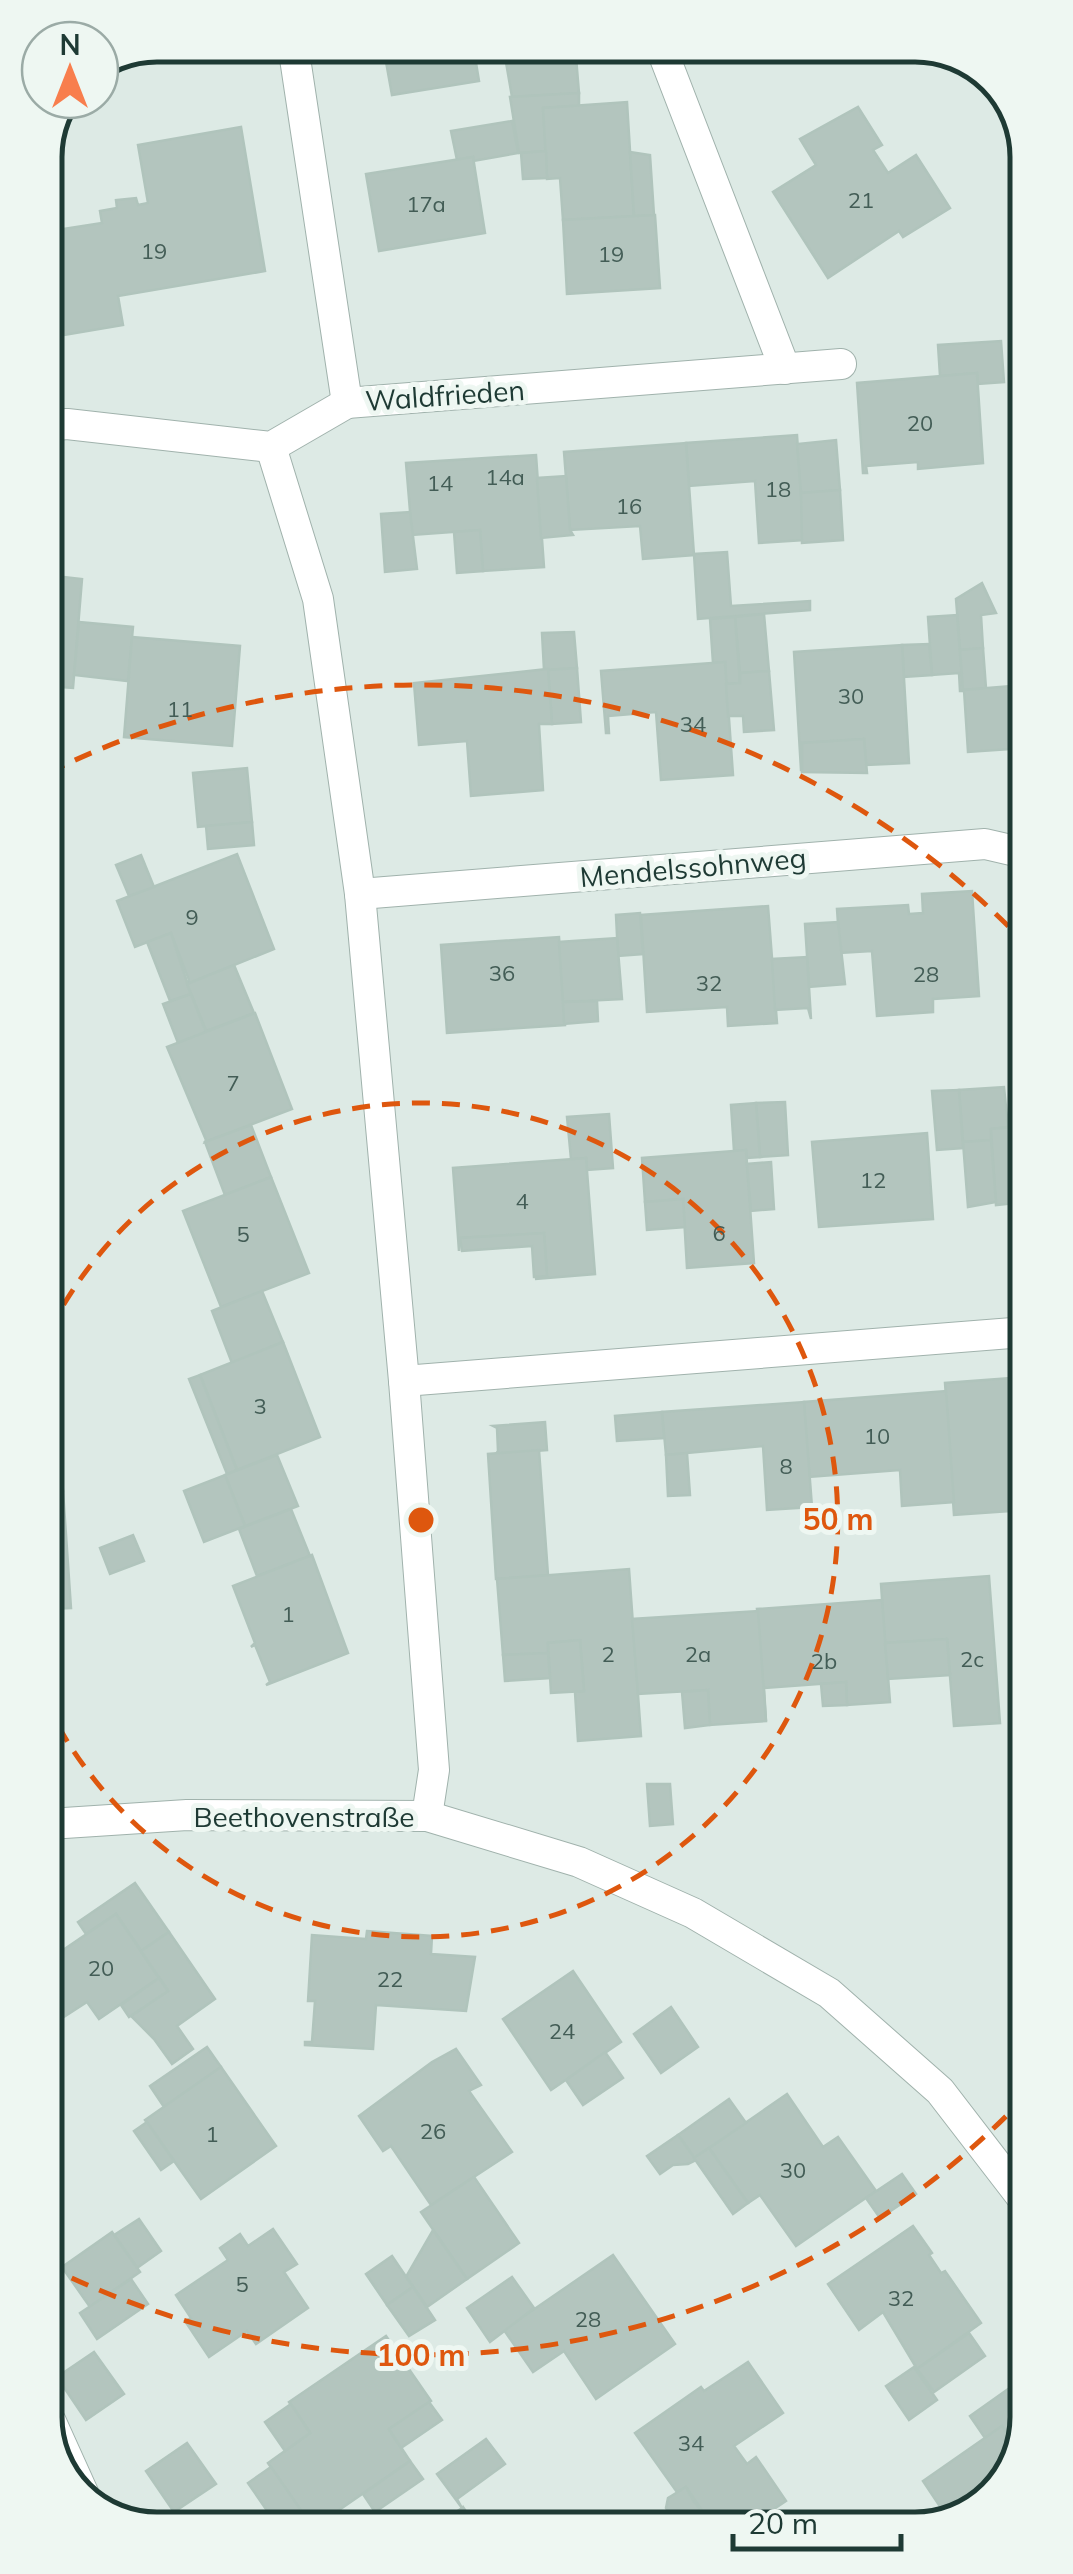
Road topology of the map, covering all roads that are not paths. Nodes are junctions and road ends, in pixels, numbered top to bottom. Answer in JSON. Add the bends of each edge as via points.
{"nodes":[{"id":1,"x":296,"y":62,"type":"edge"},
{"id":2,"x":667,"y":63,"type":"edge"},
{"id":3,"x":842,"y":364,"type":"dead end"},
{"id":4,"x":784,"y":368,"type":"junction"},
{"id":5,"x":347,"y":403,"type":"junction"},
{"id":6,"x":63,"y":424,"type":"edge"},
{"id":7,"x":271,"y":447,"type":"junction"},
{"id":8,"x":1010,"y":850,"type":"edge"},
{"id":9,"x":360,"y":894,"type":"junction"},
{"id":10,"x":1010,"y":1333,"type":"edge"},
{"id":11,"x":404,"y":1381,"type":"junction"},
{"id":12,"x":427,"y":1816,"type":"junction"},
{"id":13,"x":62,"y":1823,"type":"edge"},
{"id":14,"x":1010,"y":2181,"type":"edge"}],
"edges":[{"from":1,"to":5,"type":"street","name":"Waldfrieden"},
{"from":2,"to":4,"type":"street"},
{"from":3,"to":4,"type":"street","name":"Waldfrieden"},
{"from":4,"to":5,"type":"street","name":"Waldfrieden"},
{"from":5,"to":7,"type":"street"},
{"from":6,"to":7,"type":"street"},
{"from":7,"to":9,"type":"street","via":[[318,599]]},
{"from":8,"to":9,"type":"street","name":"Mendelssohnweg","via":[[984,844]]},
{"from":9,"to":11,"type":"street"},
{"from":10,"to":11,"type":"street"},
{"from":11,"to":12,"type":"street","via":[[434,1770]]},
{"from":12,"to":13,"type":"street","name":"Beethovenstraße","via":[[187,1815]]},
{"from":12,"to":14,"type":"street","name":"Beethovenstraße","via":[[579,1862],[693,1913],[829,1994],[940,2091]]}]}
